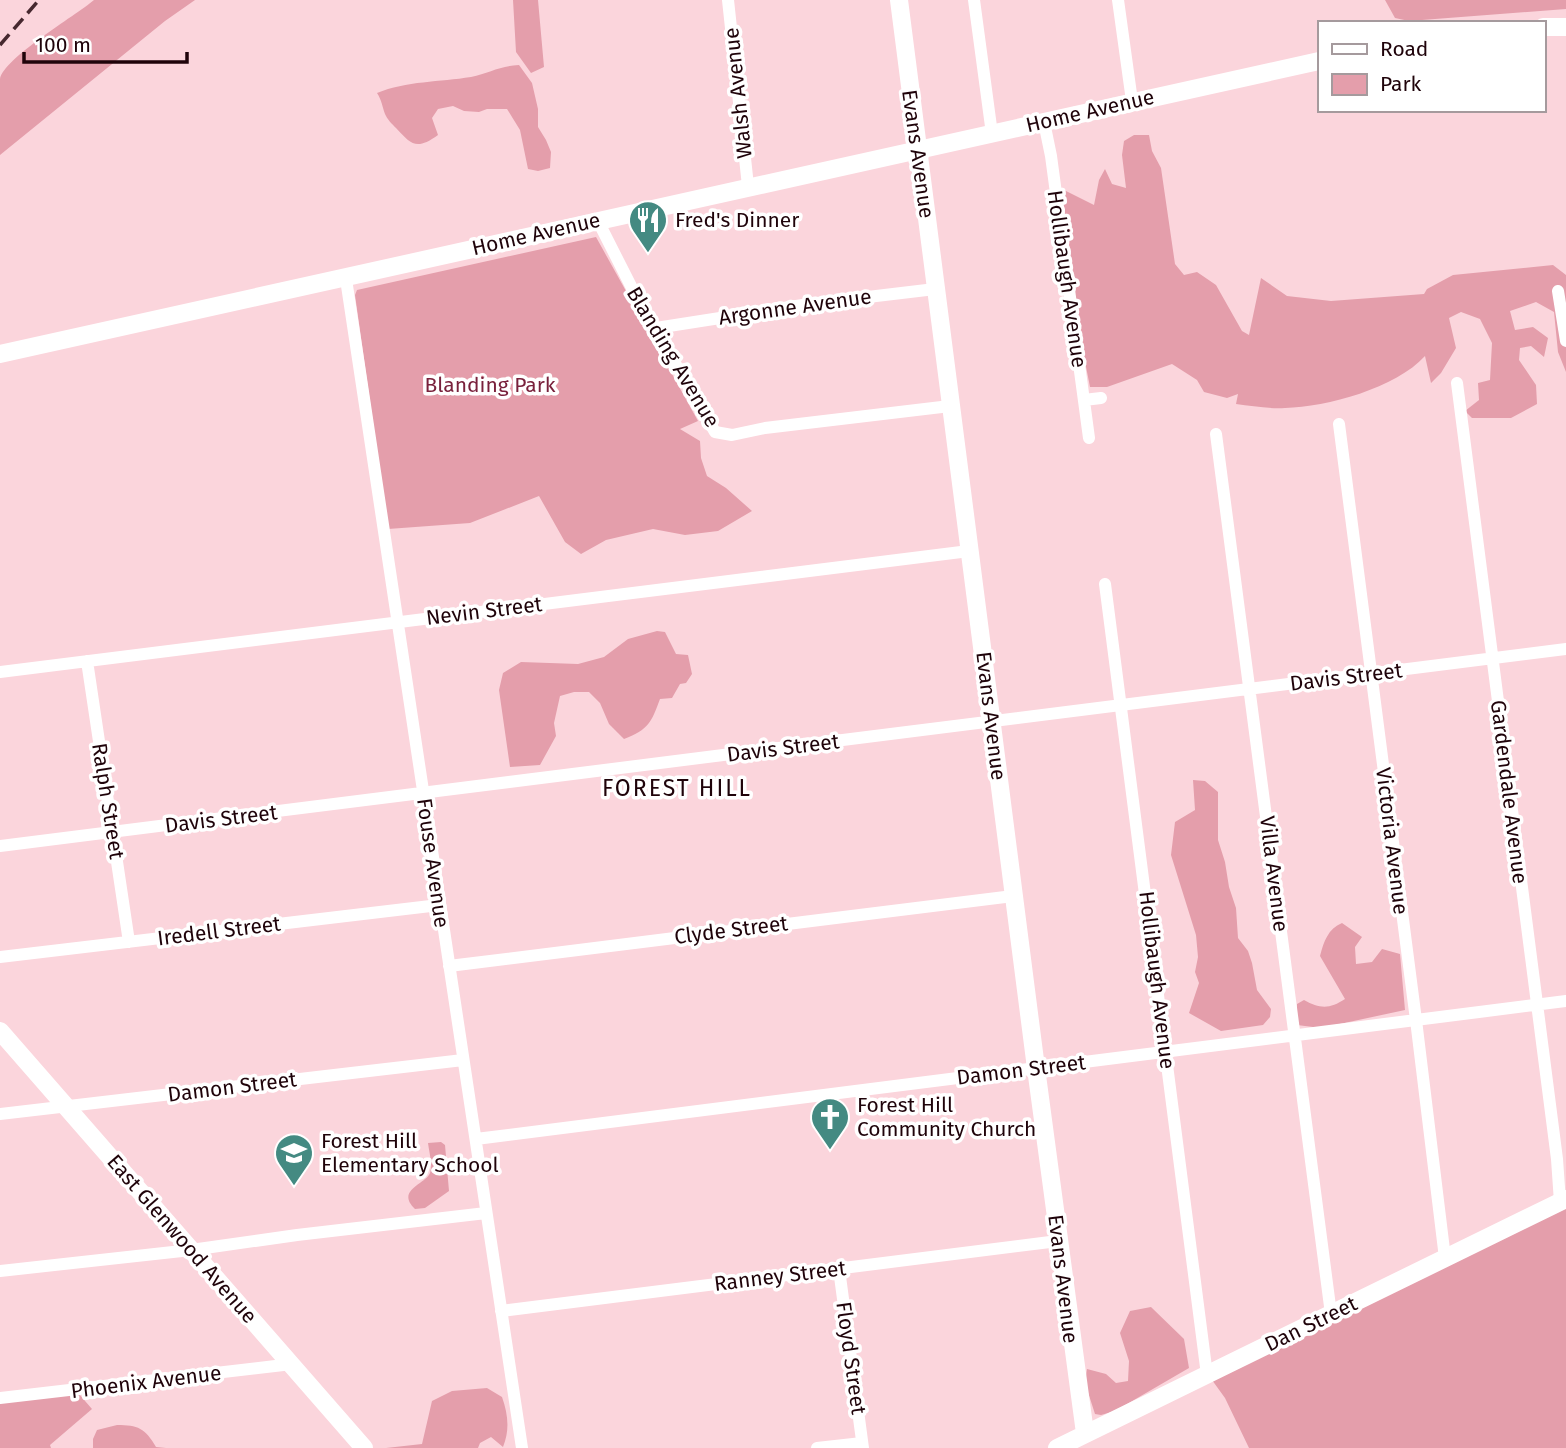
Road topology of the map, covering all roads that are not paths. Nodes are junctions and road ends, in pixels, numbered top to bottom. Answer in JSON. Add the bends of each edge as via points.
{"nodes":[{"id":1,"x":728,"y":0,"type":"edge"},
{"id":2,"x":899,"y":0,"type":"edge"},
{"id":3,"x":974,"y":0,"type":"edge"},
{"id":4,"x":1118,"y":0,"type":"edge"},
{"id":5,"x":1566,"y":26,"type":"edge"},
{"id":6,"x":1545,"y":27,"type":"edge"},
{"id":7,"x":1318,"y":61,"type":"edge"},
{"id":8,"x":1132,"y":101,"type":"junction"},
{"id":9,"x":1044,"y":122,"type":"junction"},
{"id":10,"x":992,"y":134,"type":"junction"},
{"id":11,"x":918,"y":149,"type":"junction"},
{"id":12,"x":748,"y":186,"type":"junction"},
{"id":13,"x":598,"y":221,"type":"junction"},
{"id":14,"x":346,"y":279,"type":"junction"},
{"id":15,"x":934,"y":289,"type":"junction"},
{"id":16,"x":1558,"y":291,"type":"dead end"},
{"id":17,"x":656,"y":328,"type":"junction"},
{"id":18,"x":1566,"y":341,"type":"edge"},
{"id":19,"x":0,"y":354,"type":"edge"},
{"id":20,"x":1457,"y":383,"type":"dead end"},
{"id":21,"x":1101,"y":398,"type":"dead end"},
{"id":22,"x":1084,"y":400,"type":"junction"},
{"id":23,"x":950,"y":406,"type":"junction"},
{"id":24,"x":1339,"y":424,"type":"dead end"},
{"id":25,"x":1216,"y":434,"type":"dead end"},
{"id":26,"x":1089,"y":438,"type":"dead end"},
{"id":27,"x":969,"y":551,"type":"junction"},
{"id":28,"x":1105,"y":584,"type":"dead end"},
{"id":29,"x":398,"y":622,"type":"junction"},
{"id":30,"x":1566,"y":649,"type":"edge"},
{"id":31,"x":1492,"y":657,"type":"junction"},
{"id":32,"x":87,"y":661,"type":"junction"},
{"id":33,"x":0,"y":672,"type":"edge"},
{"id":34,"x":1370,"y":674,"type":"junction"},
{"id":35,"x":1250,"y":689,"type":"junction"},
{"id":36,"x":1121,"y":706,"type":"junction"},
{"id":37,"x":991,"y":721,"type":"junction"},
{"id":38,"x":423,"y":794,"type":"junction"},
{"id":39,"x":113,"y":833,"type":"junction"},
{"id":40,"x":0,"y":846,"type":"edge"},
{"id":41,"x":1013,"y":896,"type":"junction"},
{"id":42,"x":439,"y":905,"type":"junction"},
{"id":43,"x":129,"y":942,"type":"junction"},
{"id":44,"x":0,"y":957,"type":"edge"},
{"id":45,"x":449,"y":966,"type":"junction"},
{"id":46,"x":1566,"y":1002,"type":"edge"},
{"id":47,"x":1537,"y":1005,"type":"junction"},
{"id":48,"x":1416,"y":1020,"type":"junction"},
{"id":49,"x":0,"y":1031,"type":"edge"},
{"id":50,"x":1293,"y":1035,"type":"junction"},
{"id":51,"x":1165,"y":1051,"type":"junction"},
{"id":52,"x":463,"y":1059,"type":"junction"},
{"id":53,"x":1036,"y":1068,"type":"junction"},
{"id":54,"x":65,"y":1106,"type":"junction"},
{"id":55,"x":0,"y":1114,"type":"edge"},
{"id":56,"x":476,"y":1139,"type":"junction"},
{"id":57,"x":1563,"y":1200,"type":"edge"},
{"id":58,"x":486,"y":1213,"type":"junction"},
{"id":59,"x":1058,"y":1241,"type":"junction"},
{"id":60,"x":191,"y":1250,"type":"junction"},
{"id":61,"x":1444,"y":1258,"type":"junction"},
{"id":62,"x":838,"y":1269,"type":"junction"},
{"id":63,"x":0,"y":1271,"type":"edge"},
{"id":64,"x":501,"y":1311,"type":"junction"},
{"id":65,"x":1331,"y":1314,"type":"junction"},
{"id":66,"x":292,"y":1364,"type":"junction"},
{"id":67,"x":1207,"y":1375,"type":"junction"},
{"id":68,"x":0,"y":1398,"type":"edge"},
{"id":69,"x":1085,"y":1433,"type":"junction"},
{"id":70,"x":862,"y":1446,"type":"edge"},
{"id":71,"x":364,"y":1448,"type":"edge"},
{"id":72,"x":522,"y":1448,"type":"edge"},
{"id":73,"x":817,"y":1448,"type":"edge"},
{"id":74,"x":1056,"y":1448,"type":"edge"}],
"edges":[{"from":1,"to":12,"type":"street","name":"Walsh Avenue"},
{"from":2,"to":11,"type":"street","name":"Evans Avenue"},
{"from":3,"to":10,"type":"street"},
{"from":4,"to":8,"type":"street"},
{"from":5,"to":6,"type":"street"},
{"from":7,"to":8,"type":"street","name":"Home Avenue"},
{"from":8,"to":9,"type":"street","name":"Home Avenue"},
{"from":9,"to":10,"type":"street","name":"Home Avenue"},
{"from":9,"to":22,"type":"street","name":"Hollibaugh Avenue"},
{"from":10,"to":11,"type":"street","name":"Home Avenue"},
{"from":11,"to":12,"type":"street","name":"Home Avenue"},
{"from":11,"to":15,"type":"street","name":"Evans Avenue"},
{"from":12,"to":13,"type":"street","name":"Home Avenue"},
{"from":13,"to":14,"type":"street","name":"Home Avenue"},
{"from":13,"to":17,"type":"street","name":"Blanding Avenue"},
{"from":14,"to":19,"type":"street","name":"Home Avenue"},
{"from":14,"to":29,"type":"street","name":"Fouse Avenue"},
{"from":15,"to":17,"type":"street","name":"Argonne Avenue"},
{"from":15,"to":23,"type":"street","name":"Evans Avenue"},
{"from":16,"to":18,"type":"street"},
{"from":17,"to":23,"type":"street","name":"Blanding Avenue","via":[[707,423],[723,435]]},
{"from":20,"to":31,"type":"street","name":"Gardendale Avenue"},
{"from":21,"to":22,"type":"street"},
{"from":22,"to":26,"type":"street","name":"Hollibaugh Avenue"},
{"from":23,"to":27,"type":"street","name":"Evans Avenue"},
{"from":24,"to":34,"type":"street","name":"Victoria Avenue"},
{"from":25,"to":35,"type":"street","name":"Villa Avenue"},
{"from":27,"to":29,"type":"street","name":"Nevin Street"},
{"from":27,"to":37,"type":"street","name":"Evans Avenue"},
{"from":28,"to":36,"type":"street","name":"Hollibaugh Avenue"},
{"from":29,"to":32,"type":"street","name":"Nevin Street"},
{"from":29,"to":38,"type":"street","name":"Fouse Avenue"},
{"from":30,"to":31,"type":"street","name":"Davis Street"},
{"from":31,"to":34,"type":"street","name":"Davis Street"},
{"from":31,"to":47,"type":"street","name":"Gardendale Avenue"},
{"from":32,"to":33,"type":"street","name":"Nevin Street"},
{"from":32,"to":39,"type":"street","name":"Ralph Street"},
{"from":34,"to":35,"type":"street","name":"Davis Street"},
{"from":34,"to":48,"type":"street","name":"Victoria Avenue"},
{"from":35,"to":36,"type":"street","name":"Davis Street"},
{"from":35,"to":50,"type":"street","name":"Villa Avenue"},
{"from":36,"to":37,"type":"street","name":"Davis Street"},
{"from":36,"to":51,"type":"street","name":"Hollibaugh Avenue"},
{"from":37,"to":38,"type":"street","name":"Davis Street"},
{"from":37,"to":41,"type":"street","name":"Evans Avenue"},
{"from":38,"to":39,"type":"street","name":"Davis Street"},
{"from":38,"to":42,"type":"street","name":"Fouse Avenue"},
{"from":39,"to":40,"type":"street","name":"Davis Street"},
{"from":39,"to":43,"type":"street","name":"Ralph Street"},
{"from":41,"to":45,"type":"street","name":"Clyde Street"},
{"from":41,"to":53,"type":"street","name":"Evans Avenue"},
{"from":42,"to":43,"type":"street","name":"Iredell Street"},
{"from":42,"to":45,"type":"street","name":"Fouse Avenue"},
{"from":43,"to":44,"type":"street","name":"Iredell Street"},
{"from":45,"to":52,"type":"street","name":"Fouse Avenue"},
{"from":46,"to":47,"type":"street","name":"Damon Street"},
{"from":47,"to":48,"type":"street","name":"Damon Street"},
{"from":47,"to":57,"type":"street","name":"Gardendale Avenue"},
{"from":48,"to":50,"type":"street","name":"Damon Street"},
{"from":48,"to":61,"type":"street","name":"Victoria Avenue"},
{"from":49,"to":54,"type":"street","name":"East Glenwood Avenue"},
{"from":50,"to":51,"type":"street","name":"Damon Street"},
{"from":50,"to":65,"type":"street","name":"Villa Avenue"},
{"from":51,"to":53,"type":"street","name":"Damon Street"},
{"from":51,"to":67,"type":"street","name":"Hollibaugh Avenue"},
{"from":52,"to":54,"type":"street","name":"Damon Street"},
{"from":52,"to":56,"type":"street","name":"Fouse Avenue"},
{"from":53,"to":56,"type":"street","name":"Damon Street"},
{"from":53,"to":59,"type":"street","name":"Evans Avenue"},
{"from":54,"to":55,"type":"street","name":"Damon Street"},
{"from":54,"to":60,"type":"street","name":"East Glenwood Avenue"},
{"from":56,"to":58,"type":"street","name":"Fouse Avenue"},
{"from":57,"to":61,"type":"street","name":"Dan Street"},
{"from":58,"to":60,"type":"street"},
{"from":58,"to":64,"type":"street","name":"Fouse Avenue"},
{"from":59,"to":62,"type":"street","name":"Ranney Street"},
{"from":59,"to":69,"type":"street","name":"Evans Avenue"},
{"from":60,"to":63,"type":"street"},
{"from":60,"to":66,"type":"street","name":"East Glenwood Avenue"},
{"from":61,"to":65,"type":"street","name":"Dan Street"},
{"from":62,"to":64,"type":"street","name":"Ranney Street"},
{"from":62,"to":70,"type":"street","name":"Floyd Street"},
{"from":64,"to":72,"type":"street","name":"Fouse Avenue"},
{"from":65,"to":67,"type":"street","name":"Dan Street"},
{"from":66,"to":68,"type":"street","name":"Phoenix Avenue"},
{"from":66,"to":71,"type":"street","name":"East Glenwood Avenue"},
{"from":67,"to":69,"type":"street","name":"Dan Street"},
{"from":69,"to":74,"type":"street","name":"Dan Street"},
{"from":70,"to":73,"type":"street"}]}
